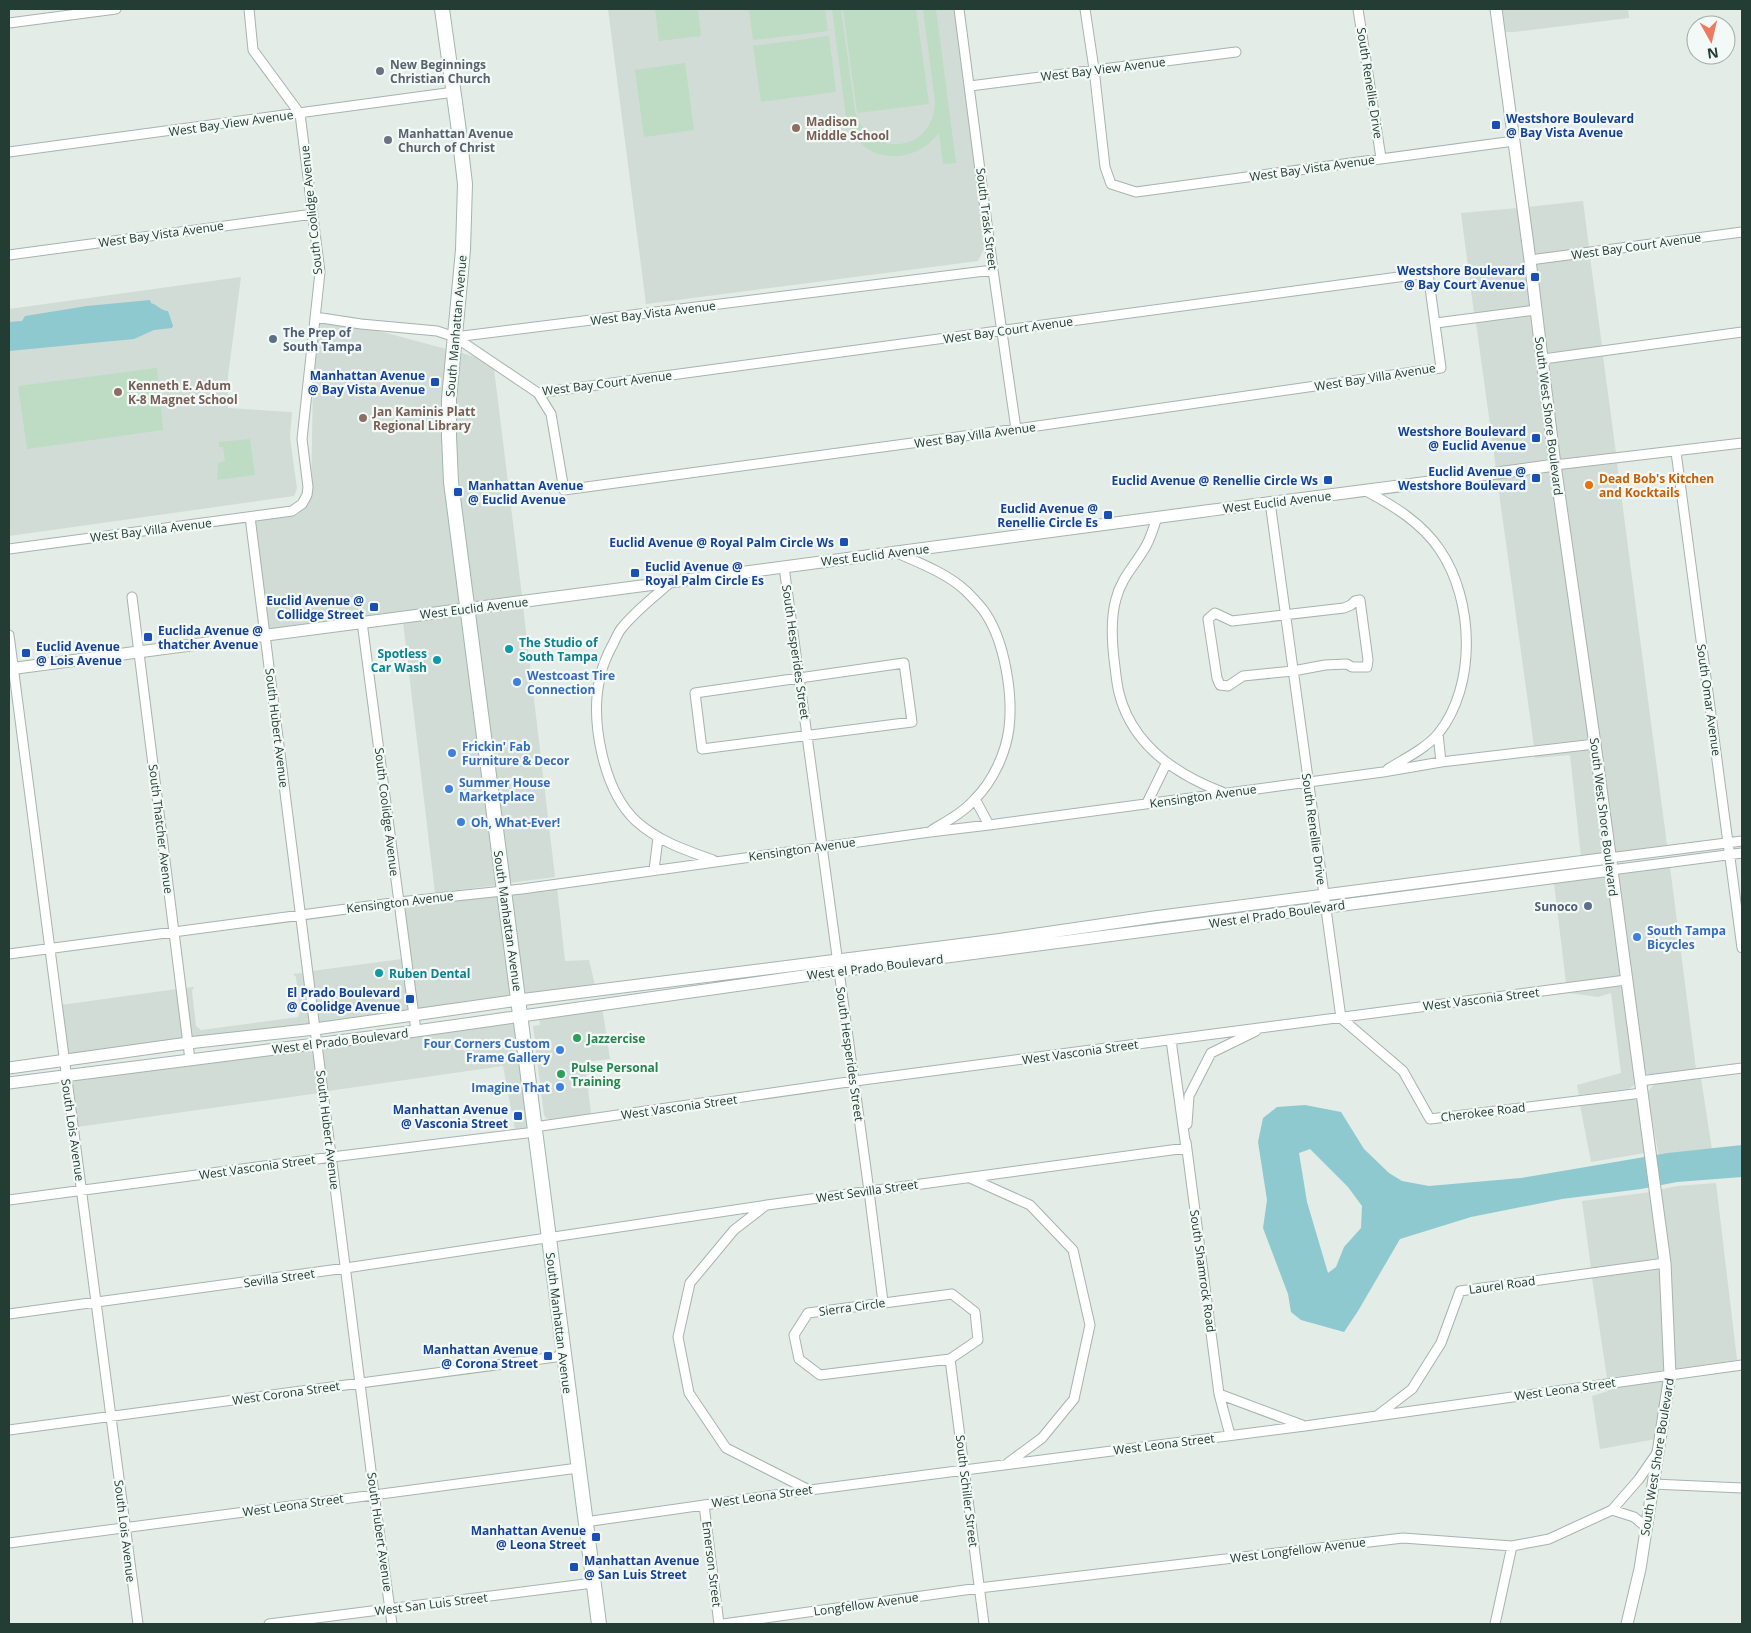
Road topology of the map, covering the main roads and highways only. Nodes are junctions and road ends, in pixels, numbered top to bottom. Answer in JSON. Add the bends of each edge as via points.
{"nodes":[{"id":1,"x":442,"y":9,"type":"edge"},
{"id":2,"x":598,"y":1624,"type":"edge"}],
"edges":[{"from":1,"to":2,"type":"main road","name":"South Manhattan Avenue","via":[[465,184],[463,250],[449,399],[451,482]]}]}
